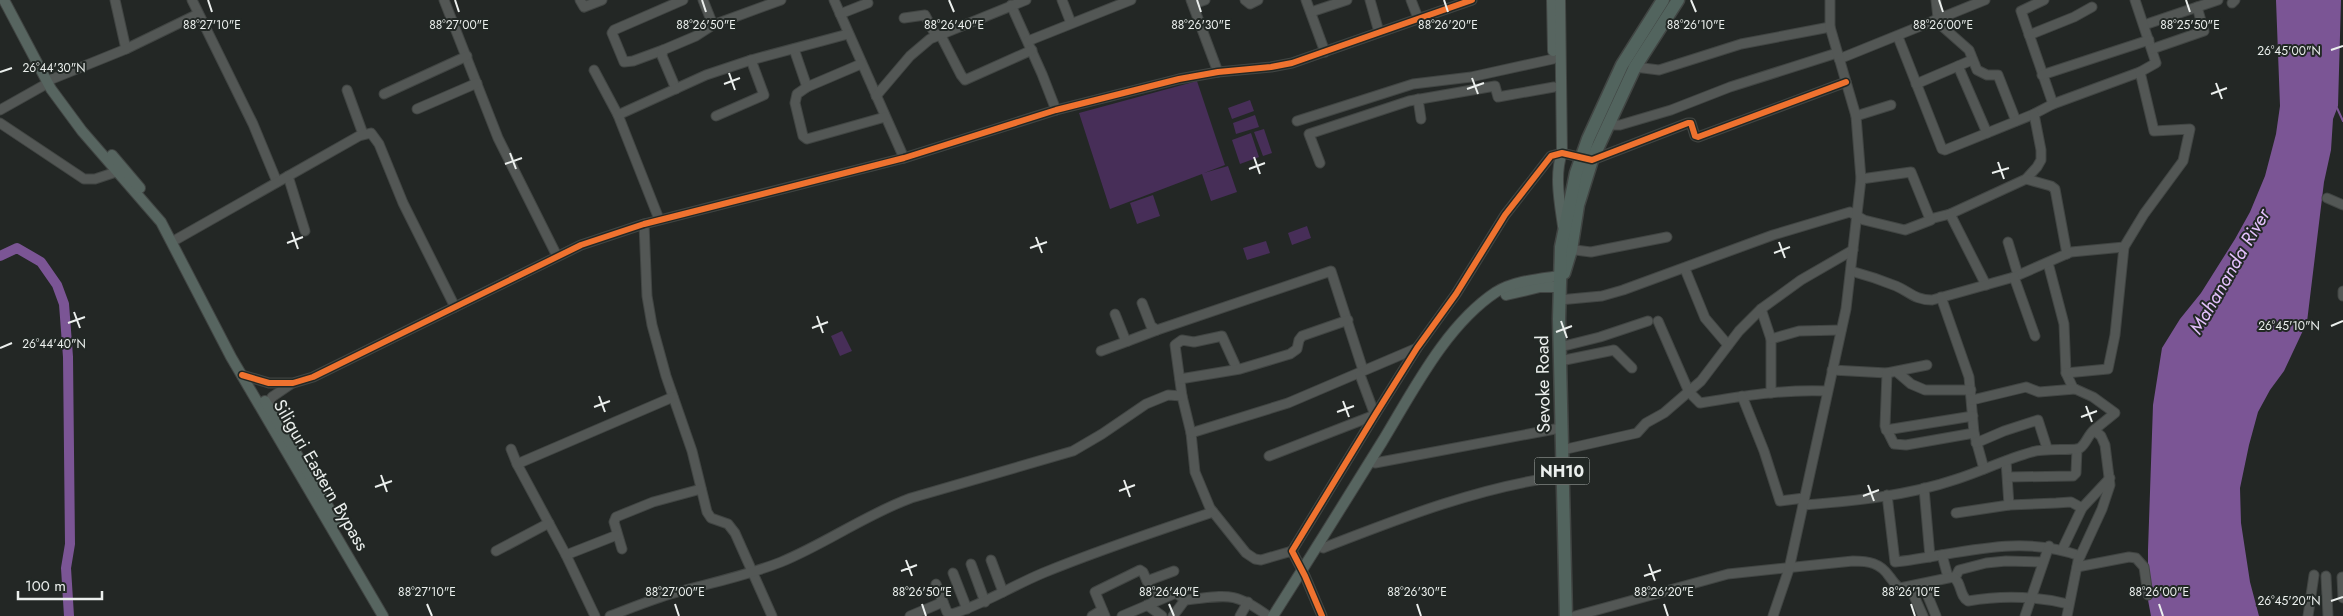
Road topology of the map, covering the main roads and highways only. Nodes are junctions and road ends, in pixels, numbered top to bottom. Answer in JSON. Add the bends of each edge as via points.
{"nodes":[{"id":1,"x":4,"y":0,"type":"edge"},
{"id":2,"x":11,"y":0,"type":"edge"},
{"id":3,"x":1552,"y":0,"type":"edge"},
{"id":4,"x":1560,"y":0,"type":"edge"},
{"id":5,"x":1662,"y":0,"type":"edge"},
{"id":6,"x":1678,"y":0,"type":"edge"},
{"id":7,"x":50,"y":81,"type":"junction"},
{"id":8,"x":1559,"y":156,"type":"junction"},
{"id":9,"x":1587,"y":159,"type":"junction"},
{"id":10,"x":121,"y":170,"type":"junction"},
{"id":11,"x":1564,"y":230,"type":"junction"},
{"id":12,"x":1566,"y":248,"type":"junction"},
{"id":13,"x":1559,"y":288,"type":"junction"},
{"id":14,"x":1559,"y":325,"type":"junction"},
{"id":15,"x":246,"y":376,"type":"junction"},
{"id":16,"x":267,"y":410,"type":"junction"},
{"id":17,"x":1304,"y":573,"type":"junction"},
{"id":18,"x":383,"y":616,"type":"edge"},
{"id":19,"x":390,"y":616,"type":"edge"},
{"id":20,"x":1273,"y":616,"type":"edge"},
{"id":21,"x":1281,"y":616,"type":"edge"},
{"id":22,"x":1559,"y":616,"type":"edge"},
{"id":23,"x":1566,"y":616,"type":"edge"}],
"edges":[{"from":1,"to":7,"type":"main road","name":"Siliguri Eastern Bypass"},
{"from":2,"to":7,"type":"main road","name":"Siliguri Eastern Bypass"},
{"from":3,"to":8,"type":"main road"},
{"from":4,"to":8,"type":"main road"},
{"from":5,"to":9,"type":"highway","number":"NH10","via":[[1622,65],[1603,104]]},
{"from":6,"to":9,"type":"highway","via":[[1634,67],[1608,125]]},
{"from":7,"to":10,"type":"main road","name":"Siliguri Eastern Bypass","via":[[82,131]]},
{"from":8,"to":11,"type":"main road"},
{"from":9,"to":11,"type":"highway","number":"NH10","via":[[1571,194]]},
{"from":9,"to":12,"type":"highway"},
{"from":10,"to":15,"type":"main road","name":"Siliguri Eastern Bypass","via":[[161,222]]},
{"from":10,"to":15,"type":"main road","name":"Siliguri Eastern Bypass","via":[[176,239]]},
{"from":11,"to":12,"type":"highway","number":"NH10"},
{"from":12,"to":13,"type":"highway","number":"NH10"},
{"from":13,"to":14,"type":"highway","number":"NH10"},
{"from":13,"to":17,"type":"main road","via":[[1540,287],[1511,293],[1494,301],[1454,340]]},
{"from":13,"to":17,"type":"main road","via":[[1530,280],[1499,290],[1467,316],[1414,390]]},
{"from":14,"to":22,"type":"highway","name":"Sevoke Road","via":[[1552,337]]},
{"from":14,"to":23,"type":"highway","name":"Sevoke Road","number":"NH10"},
{"from":15,"to":16,"type":"main road","name":"Siliguri Eastern Bypass"},
{"from":16,"to":18,"type":"main road","name":"Siliguri Eastern Bypass"},
{"from":16,"to":19,"type":"main road","name":"Siliguri Eastern Bypass","via":[[325,500]]},
{"from":17,"to":20,"type":"main road"},
{"from":17,"to":21,"type":"main road"}]}
